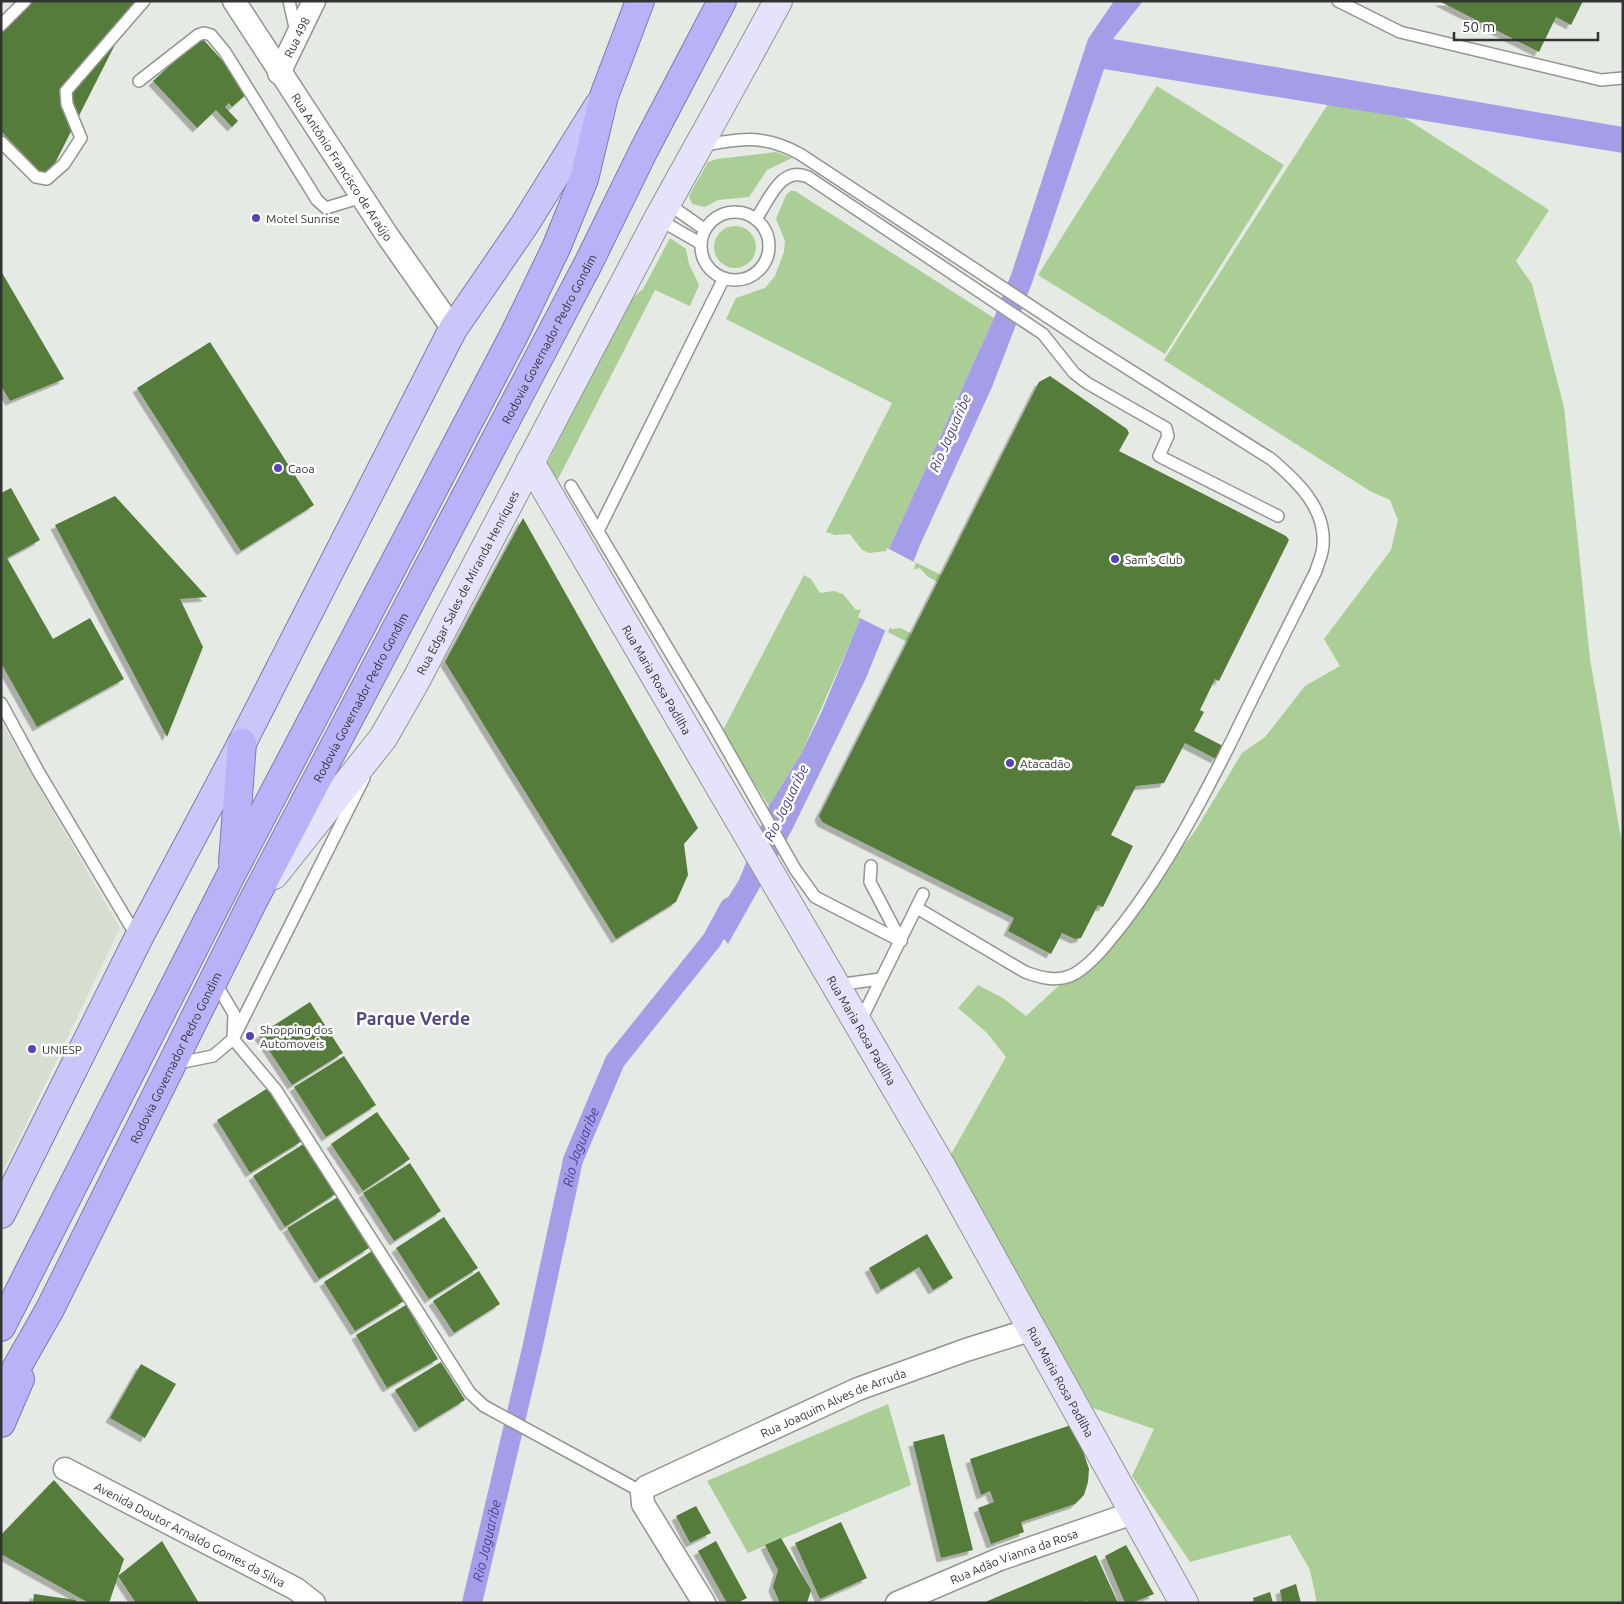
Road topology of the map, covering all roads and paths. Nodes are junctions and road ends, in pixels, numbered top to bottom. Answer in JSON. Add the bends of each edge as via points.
{"nodes":[{"id":1,"x":25,"y":1,"type":"edge"},
{"id":2,"x":144,"y":1,"type":"edge"},
{"id":3,"x":234,"y":1,"type":"edge"},
{"id":4,"x":289,"y":1,"type":"edge"},
{"id":5,"x":314,"y":1,"type":"edge"},
{"id":6,"x":626,"y":1,"type":"edge"},
{"id":7,"x":640,"y":1,"type":"edge"},
{"id":8,"x":722,"y":1,"type":"edge"},
{"id":9,"x":778,"y":1,"type":"edge"},
{"id":10,"x":1338,"y":1,"type":"edge"},
{"id":11,"x":1,"y":24,"type":"edge"},
{"id":12,"x":297,"y":36,"type":"junction"},
{"id":13,"x":625,"y":44,"type":"junction"},
{"id":14,"x":279,"y":72,"type":"junction"},
{"id":15,"x":1623,"y":78,"type":"edge"},
{"id":16,"x":139,"y":80,"type":"dead end"},
{"id":17,"x":604,"y":96,"type":"junction"},
{"id":18,"x":702,"y":138,"type":"junction"},
{"id":19,"x":1,"y":142,"type":"edge"},
{"id":20,"x":362,"y":197,"type":"junction"},
{"id":21,"x":662,"y":211,"type":"junction"},
{"id":22,"x":756,"y":219,"type":"junction"},
{"id":23,"x":704,"y":229,"type":"junction"},
{"id":24,"x":700,"y":243,"type":"junction"},
{"id":25,"x":724,"y":278,"type":"junction"},
{"id":26,"x":453,"y":329,"type":"junction"},
{"id":27,"x":530,"y":462,"type":"junction"},
{"id":28,"x":572,"y":486,"type":"dead end"},
{"id":29,"x":1278,"y":516,"type":"dead end"},
{"id":30,"x":598,"y":531,"type":"junction"},
{"id":31,"x":1,"y":704,"type":"edge"},
{"id":32,"x":383,"y":738,"type":"junction"},
{"id":33,"x":242,"y":742,"type":"junction"},
{"id":34,"x":871,"y":866,"type":"dead end"},
{"id":35,"x":232,"y":874,"type":"junction"},
{"id":36,"x":784,"y":874,"type":"junction"},
{"id":37,"x":923,"y":894,"type":"dead end"},
{"id":38,"x":252,"y":903,"type":"junction"},
{"id":39,"x":917,"y":908,"type":"junction"},
{"id":40,"x":138,"y":939,"type":"junction"},
{"id":41,"x":901,"y":941,"type":"junction"},
{"id":42,"x":214,"y":980,"type":"junction"},
{"id":43,"x":880,"y":980,"type":"junction"},
{"id":44,"x":837,"y":985,"type":"junction"},
{"id":45,"x":859,"y":1023,"type":"junction"},
{"id":46,"x":233,"y":1039,"type":"junction"},
{"id":47,"x":172,"y":1065,"type":"junction"},
{"id":48,"x":1,"y":1214,"type":"edge"},
{"id":49,"x":50,"y":1309,"type":"junction"},
{"id":50,"x":1,"y":1327,"type":"edge"},
{"id":51,"x":1033,"y":1329,"type":"junction"},
{"id":52,"x":1,"y":1395,"type":"edge"},
{"id":53,"x":1,"y":1423,"type":"edge"},
{"id":54,"x":65,"y":1469,"type":"dead end"},
{"id":55,"x":642,"y":1492,"type":"junction"},
{"id":56,"x":1133,"y":1513,"type":"junction"},
{"id":57,"x":314,"y":1603,"type":"edge"},
{"id":58,"x":704,"y":1603,"type":"edge"},
{"id":59,"x":896,"y":1603,"type":"edge"},
{"id":60,"x":1184,"y":1603,"type":"edge"}],
"edges":[{"from":1,"to":11,"type":"lane"},
{"from":2,"to":19,"type":"lane","via":[[66,91],[67,104],[81,138],[64,164],[47,179],[36,176]]},
{"from":3,"to":14,"type":"street","name":"Rua Antônio Francisco de Araújo"},
{"from":4,"to":12,"type":"lane"},
{"from":5,"to":12,"type":"street","name":"Rua 498"},
{"from":6,"to":13,"type":"street"},
{"from":7,"to":13,"type":"highway"},
{"from":8,"to":38,"type":"highway","name":"Rodovia Governador Pedro Gondim","via":[[584,273]]},
{"from":9,"to":18,"type":"main road","name":"Rua Edgar Sales de Miranda Henriques"},
{"from":10,"to":15,"type":"lane","via":[[1400,32],[1601,80]]},
{"from":12,"to":14,"type":"street","name":"Rua 498"},
{"from":13,"to":17,"type":"highway"},
{"from":14,"to":20,"type":"street","name":"Rua Antônio Francisco de Araújo"},
{"from":16,"to":20,"type":"lane","via":[[198,35],[211,35],[274,128],[317,200],[326,208]]},
{"from":17,"to":26,"type":"main road","via":[[525,224]]},
{"from":17,"to":35,"type":"highway","via":[[584,179],[556,248],[514,335]]},
{"from":18,"to":21,"type":"main road","name":"Rua Edgar Sales de Miranda Henriques"},
{"from":18,"to":39,"type":"lane","via":[[745,138],[783,145],[1270,459],[1294,478],[1310,498],[1321,520],[1323,546],[1316,571],[1212,780],[1140,902],[1091,961],[1075,974],[1041,978],[1025,972]]},
{"from":20,"to":26,"type":"street","name":"Rua Antônio Francisco de Araújo"},
{"from":21,"to":23,"type":"lane"},
{"from":21,"to":24,"type":"lane"},
{"from":21,"to":27,"type":"main road","name":"Rua Edgar Sales de Miranda Henriques"},
{"from":22,"to":23,"type":"lane","via":[[743,212],[728,212],[714,218]]},
{"from":22,"to":25,"type":"lane","via":[[765,229],[769,242],[768,256],[761,268],[750,276],[737,280]]},
{"from":22,"to":29,"type":"lane","via":[[783,178],[802,174],[822,185],[1048,339],[1062,360],[1087,383],[1166,428],[1168,436],[1159,456]]},
{"from":23,"to":24,"type":"lane"},
{"from":24,"to":25,"type":"lane","via":[[706,264]]},
{"from":25,"to":30,"type":"lane"},
{"from":26,"to":33,"type":"main road"},
{"from":27,"to":32,"type":"main road","name":"Rua Edgar Sales de Miranda Henriques"},
{"from":27,"to":36,"type":"main road","name":"Rua Maria Rosa Padilha","via":[[749,839]]},
{"from":28,"to":30,"type":"lane"},
{"from":30,"to":36,"type":"lane","via":[[711,721],[762,815]]},
{"from":31,"to":40,"type":"lane"},
{"from":32,"to":38,"type":"main road"},
{"from":32,"to":46,"type":"lane","name":"Rua Edgar Sales de Miranda Henriques"},
{"from":33,"to":35,"type":"highway"},
{"from":33,"to":40,"type":"main road"},
{"from":34,"to":41,"type":"lane","via":[[870,882]]},
{"from":35,"to":50,"type":"highway"},
{"from":36,"to":41,"type":"lane","via":[[815,897]]},
{"from":36,"to":44,"type":"main road","name":"Rua Maria Rosa Padilha"},
{"from":37,"to":39,"type":"lane"},
{"from":38,"to":42,"type":"highway","name":"Rodovia Governador Pedro Gondim"},
{"from":39,"to":41,"type":"lane"},
{"from":40,"to":48,"type":"main road"},
{"from":41,"to":43,"type":"lane"},
{"from":42,"to":46,"type":"lane","via":[[234,1014]]},
{"from":42,"to":47,"type":"highway","name":"Rodovia Governador Pedro Gondim"},
{"from":43,"to":44,"type":"lane"},
{"from":43,"to":45,"type":"lane"},
{"from":44,"to":45,"type":"main road","name":"Rua Maria Rosa Padilha"},
{"from":45,"to":51,"type":"main road","name":"Rua Maria Rosa Padilha"},
{"from":46,"to":47,"type":"lane","via":[[213,1056]]},
{"from":46,"to":55,"type":"lane","via":[[276,1090],[461,1382],[484,1406]]},
{"from":47,"to":49,"type":"highway","name":"Rodovia Governador Pedro Gondim"},
{"from":49,"to":52,"type":"highway","name":"Rodovia Governador Pedro Gondim"},
{"from":49,"to":53,"type":"highway"},
{"from":51,"to":55,"type":"street","name":"Rua Joaquim Alves de Arruda","via":[[858,1389],[650,1484]]},
{"from":51,"to":56,"type":"main road","name":"Rua Maria Rosa Padilha"},
{"from":54,"to":57,"type":"street","name":"Avenida Doutor Arnaldo Gomes da Silva","via":[[296,1589]]},
{"from":55,"to":58,"type":"street","via":[[643,1504]]},
{"from":56,"to":59,"type":"street","name":"Rua Adão Vianna da Rosa","via":[[1000,1559]]},
{"from":56,"to":60,"type":"main road","name":"Rua Maria Rosa Padilha"}]}
